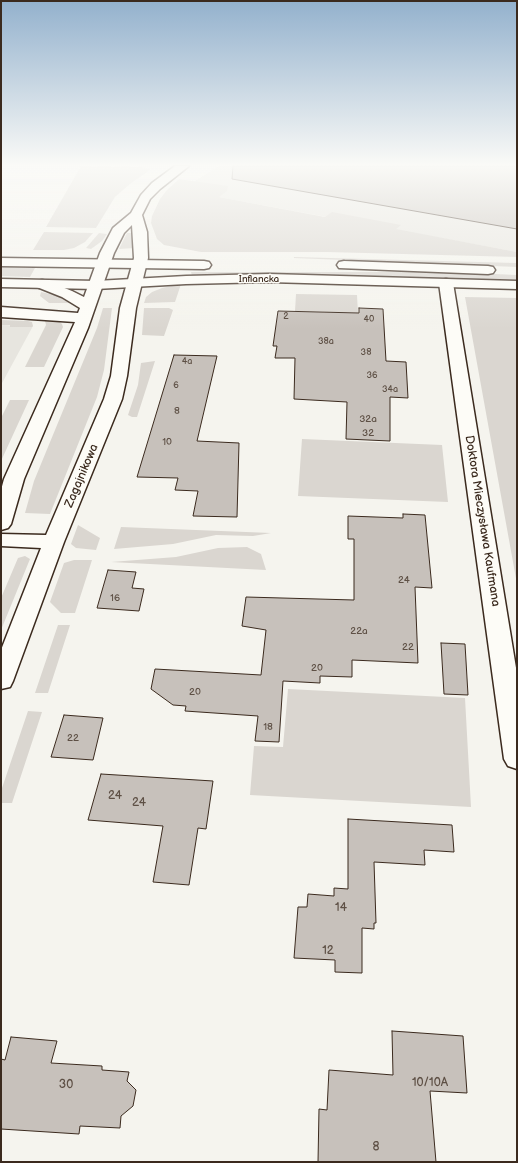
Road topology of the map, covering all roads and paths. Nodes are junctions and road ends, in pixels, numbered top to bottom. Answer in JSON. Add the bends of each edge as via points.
{"nodes":[{"id":1,"x":130,"y":220,"type":"edge"},
{"id":2,"x":137,"y":220,"type":"edge"},
{"id":3,"x":1,"y":262,"type":"edge"},
{"id":4,"x":103,"y":264,"type":"junction"},
{"id":5,"x":140,"y":265,"type":"junction"},
{"id":6,"x":215,"y":265,"type":"dead end"},
{"id":7,"x":246,"y":265,"type":"dead end"},
{"id":8,"x":291,"y":265,"type":"dead end"},
{"id":9,"x":329,"y":265,"type":"dead end"},
{"id":10,"x":502,"y":270,"type":"dead end"},
{"id":11,"x":1,"y":283,"type":"edge"},
{"id":12,"x":135,"y":283,"type":"junction"},
{"id":13,"x":42,"y":284,"type":"junction"},
{"id":14,"x":96,"y":284,"type":"junction"},
{"id":15,"x":446,"y":284,"type":"junction"},
{"id":16,"x":517,"y":286,"type":"edge"},
{"id":17,"x":1,"y":312,"type":"edge"},
{"id":18,"x":86,"y":312,"type":"junction"},
{"id":19,"x":1,"y":524,"type":"edge"},
{"id":20,"x":1,"y":540,"type":"edge"},
{"id":21,"x":54,"y":542,"type":"junction"},
{"id":22,"x":1,"y":681,"type":"edge"},
{"id":23,"x":517,"y":759,"type":"edge"}],
"edges":[{"from":1,"to":4,"type":"street","via":[[118,231]]},
{"from":2,"to":5,"type":"street","name":"Zagajnikowa","via":[[142,250]]},
{"from":3,"to":4,"type":"street"},
{"from":4,"to":5,"type":"street"},
{"from":4,"to":14,"type":"street"},
{"from":5,"to":6,"type":"street"},
{"from":5,"to":12,"type":"street","name":"Zagajnikowa"},
{"from":7,"to":8,"type":"street","name":"Inflancka"},
{"from":9,"to":10,"type":"street"},
{"from":11,"to":13,"type":"street","name":"Inflancka"},
{"from":12,"to":14,"type":"street","name":"Inflancka"},
{"from":12,"to":15,"type":"street","name":"Inflancka","via":[[269,278]]},
{"from":12,"to":21,"type":"street","name":"Zagajnikowa","via":[[128,308],[119,376],[113,399]]},
{"from":13,"to":14,"type":"street","name":"Inflancka"},
{"from":13,"to":18,"type":"street","via":[[68,294]]},
{"from":14,"to":18,"type":"street"},
{"from":15,"to":16,"type":"street","name":"Inflancka"},
{"from":15,"to":23,"type":"street","name":"Doktora Mieczysława Kaufmana"},
{"from":17,"to":18,"type":"street"},
{"from":18,"to":19,"type":"street","via":[[14,478]]},
{"from":20,"to":21,"type":"street"},
{"from":21,"to":22,"type":"street","name":"Zagajnikowa"}]}
